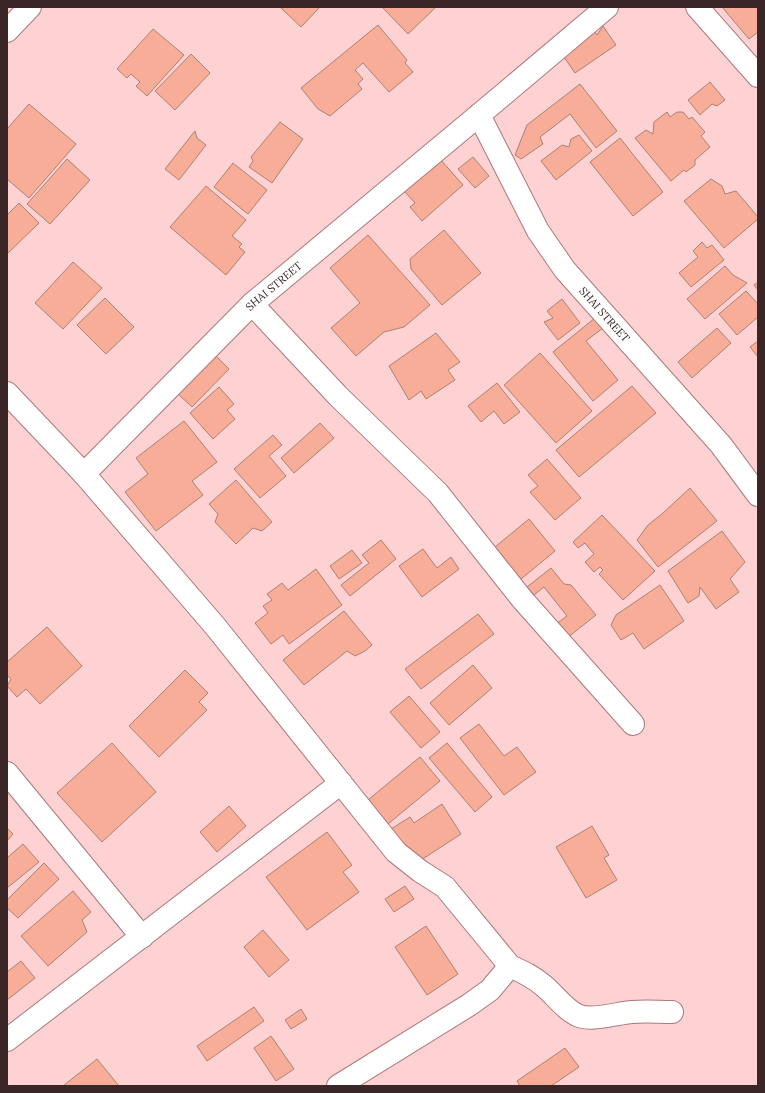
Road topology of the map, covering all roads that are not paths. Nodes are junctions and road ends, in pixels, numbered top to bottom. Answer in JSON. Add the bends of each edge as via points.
{"nodes":[{"id":1,"x":30,"y":7,"type":"edge"},
{"id":2,"x":607,"y":7,"type":"edge"},
{"id":3,"x":697,"y":7,"type":"edge"},
{"id":4,"x":7,"y":32,"type":"edge"},
{"id":5,"x":758,"y":76,"type":"edge"},
{"id":6,"x":479,"y":115,"type":"junction"},
{"id":7,"x":252,"y":304,"type":"junction"},
{"id":8,"x":7,"y":393,"type":"edge"},
{"id":9,"x":84,"y":474,"type":"junction"},
{"id":10,"x":758,"y":496,"type":"edge"},
{"id":11,"x":633,"y":724,"type":"dead end"},
{"id":12,"x":7,"y":772,"type":"edge"},
{"id":13,"x":341,"y":783,"type":"junction"},
{"id":14,"x":142,"y":937,"type":"junction"},
{"id":15,"x":510,"y":966,"type":"junction"},
{"id":16,"x":672,"y":1012,"type":"dead end"},
{"id":17,"x":7,"y":1040,"type":"edge"},
{"id":18,"x":338,"y":1086,"type":"edge"}],
"edges":[{"from":1,"to":4,"type":"street"},
{"from":2,"to":6,"type":"street","name":"SHAI STREET"},
{"from":3,"to":5,"type":"street"},
{"from":6,"to":7,"type":"street","name":"SHAI STREET"},
{"from":6,"to":10,"type":"street","name":"SHAI STREET","via":[[538,231],[565,270],[721,445]]},
{"from":7,"to":9,"type":"street","name":"SHAI STREET"},
{"from":7,"to":11,"type":"street","via":[[338,396],[438,493],[522,599]]},
{"from":8,"to":9,"type":"street"},
{"from":9,"to":13,"type":"street","via":[[216,626]]},
{"from":12,"to":14,"type":"street"},
{"from":13,"to":14,"type":"street"},
{"from":13,"to":15,"type":"street","via":[[396,852],[420,872],[445,887]]},
{"from":14,"to":17,"type":"street"},
{"from":15,"to":16,"type":"street","via":[[530,975],[581,1017],[632,1012]]},
{"from":15,"to":18,"type":"street","via":[[490,990],[469,1005]]}]}
